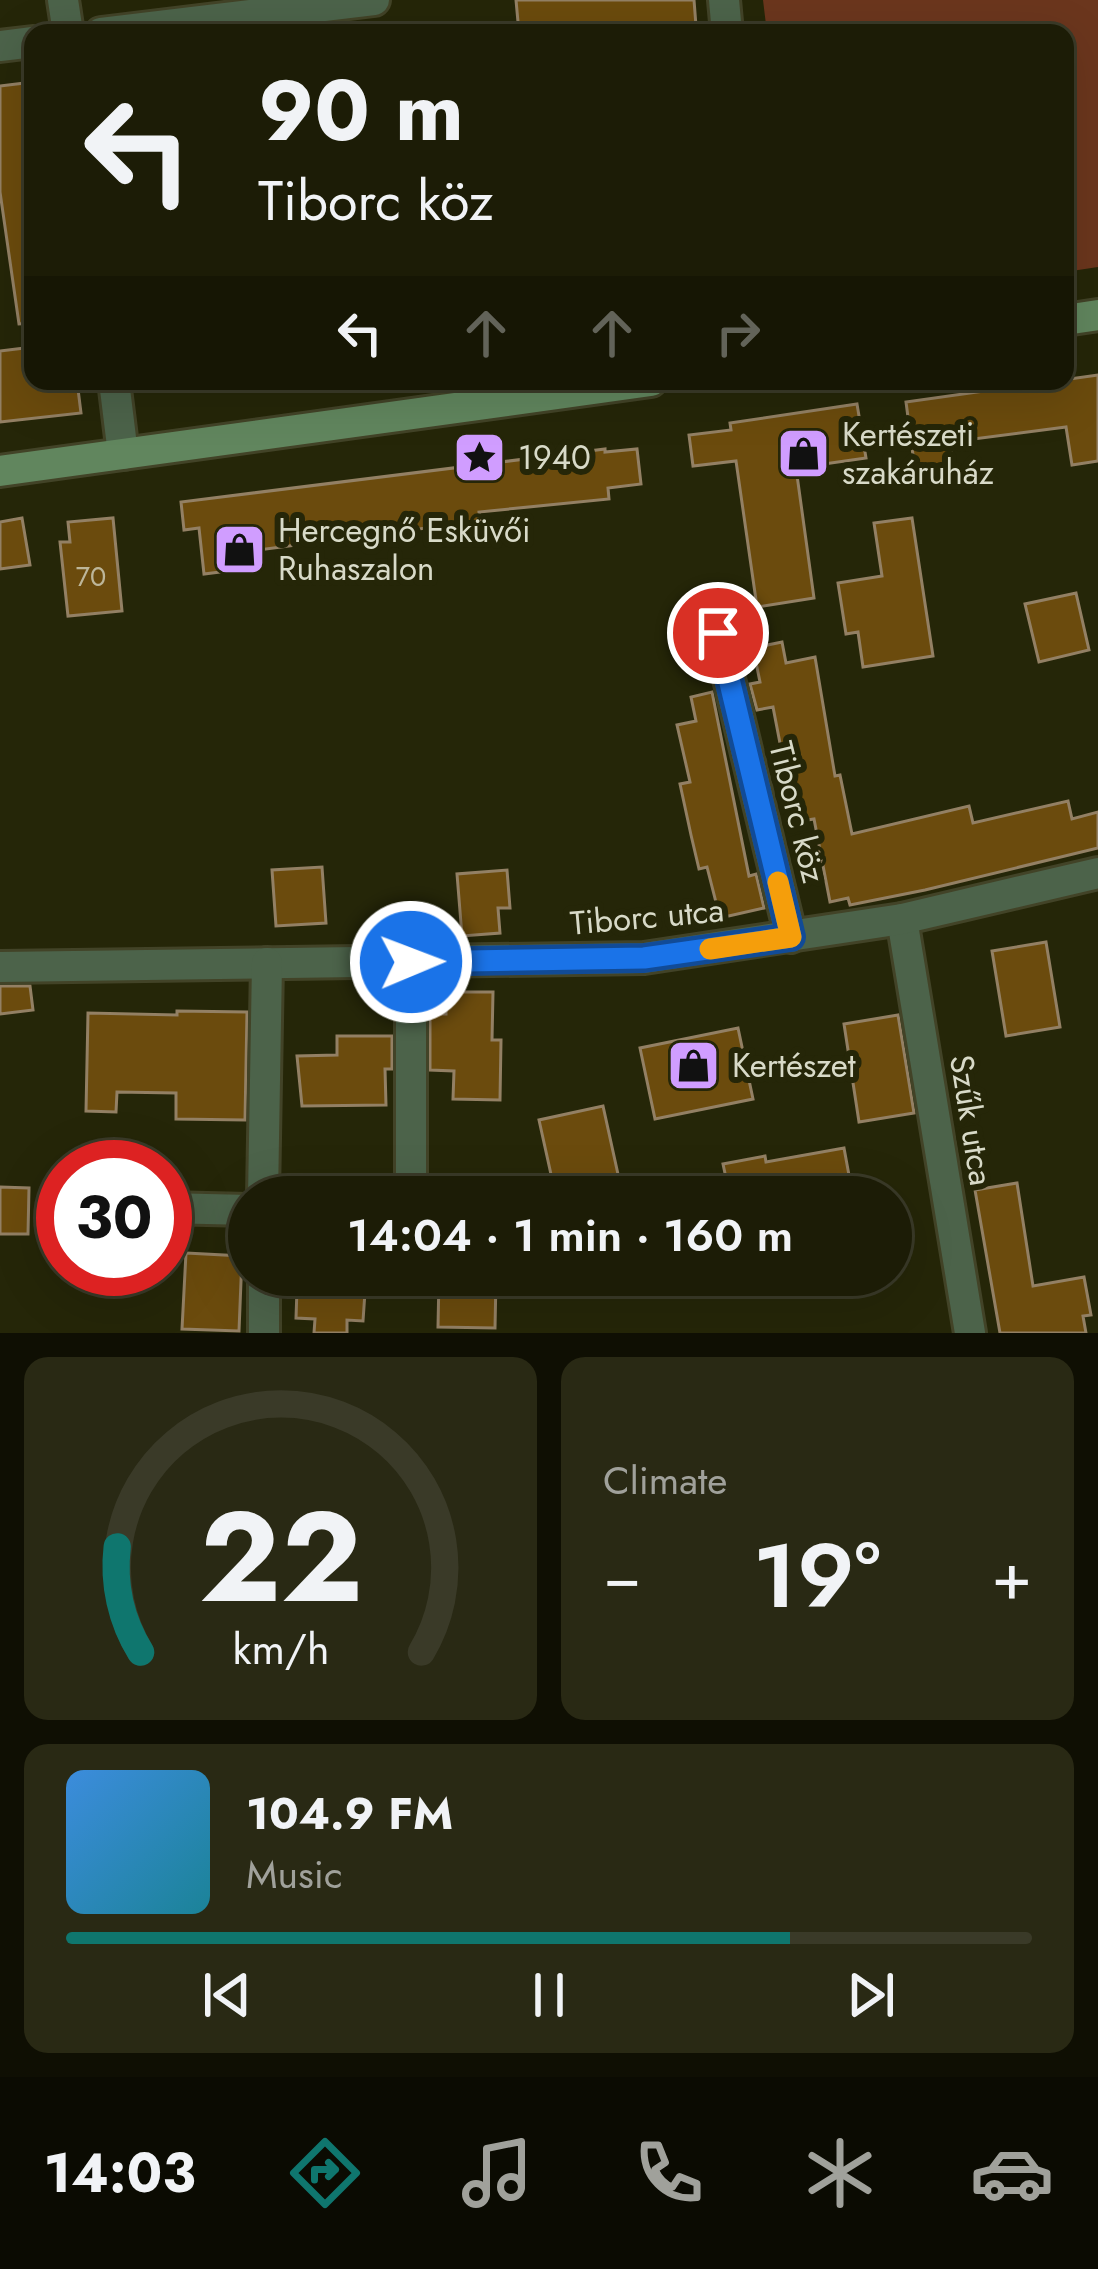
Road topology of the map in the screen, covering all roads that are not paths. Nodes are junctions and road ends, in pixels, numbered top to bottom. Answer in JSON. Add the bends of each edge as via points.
{"nodes":[{"id":1,"x":374,"y":0,"type":"edge"},
{"id":2,"x":175,"y":24,"type":"edge"},
{"id":3,"x":115,"y":390,"type":"edge"},
{"id":4,"x":586,"y":390,"type":"edge"},
{"id":5,"x":123,"y":454,"type":"junction"},
{"id":6,"x":0,"y":471,"type":"edge"},
{"id":7,"x":718,"y":633,"type":"dead end"},
{"id":8,"x":1098,"y":873,"type":"edge"},
{"id":9,"x":902,"y":919,"type":"junction"},
{"id":10,"x":791,"y":937,"type":"junction"},
{"id":11,"x":411,"y":962,"type":"junction"},
{"id":12,"x":267,"y":963,"type":"junction"},
{"id":13,"x":0,"y":967,"type":"edge"},
{"id":14,"x":263,"y":1176,"type":"edge"},
{"id":15,"x":410,"y":1176,"type":"edge"},
{"id":16,"x":192,"y":1209,"type":"edge"},
{"id":17,"x":228,"y":1210,"type":"edge"},
{"id":18,"x":264,"y":1296,"type":"edge"},
{"id":19,"x":264,"y":1333,"type":"edge"},
{"id":20,"x":970,"y":1333,"type":"edge"}],
"edges":[{"from":1,"to":2,"type":"street"},
{"from":3,"to":5,"type":"street"},
{"from":4,"to":5,"type":"street"},
{"from":5,"to":6,"type":"street"},
{"from":7,"to":10,"type":"street","name":"Tiborc köz"},
{"from":8,"to":9,"type":"street","name":"Tiborc utca"},
{"from":9,"to":10,"type":"street","name":"Tiborc utca"},
{"from":9,"to":20,"type":"street","name":"Szűk utca"},
{"from":10,"to":11,"type":"street","name":"Tiborc utca","via":[[644,958]]},
{"from":11,"to":12,"type":"street","name":"Tiborc utca"},
{"from":11,"to":15,"type":"street"},
{"from":12,"to":13,"type":"street","name":"Tiborc utca"},
{"from":12,"to":14,"type":"street"},
{"from":16,"to":17,"type":"street"},
{"from":18,"to":19,"type":"street"}]}
